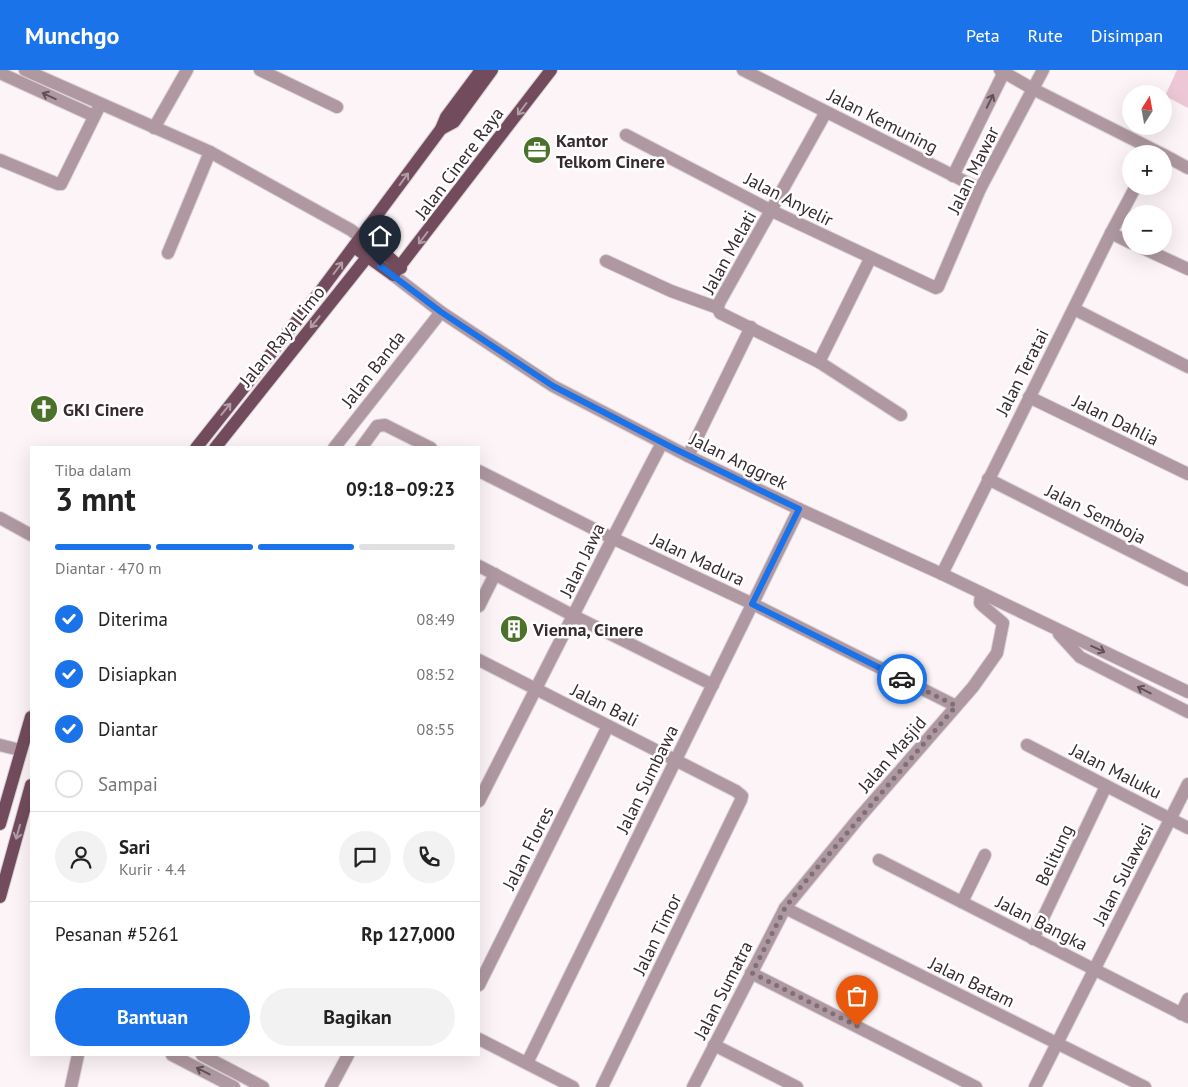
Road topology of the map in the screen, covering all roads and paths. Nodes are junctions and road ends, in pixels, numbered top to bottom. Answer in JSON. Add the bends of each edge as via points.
{"nodes":[{"id":1,"x":26,"y":70,"type":"edge"},
{"id":2,"x":187,"y":70,"type":"edge"},
{"id":3,"x":260,"y":70,"type":"edge"},
{"id":4,"x":480,"y":70,"type":"edge"},
{"id":5,"x":492,"y":70,"type":"edge"},
{"id":6,"x":551,"y":70,"type":"edge"},
{"id":7,"x":743,"y":70,"type":"edge"},
{"id":8,"x":1043,"y":70,"type":"edge"},
{"id":9,"x":1003,"y":71,"type":"edge"},
{"id":10,"x":0,"y":73,"type":"edge"},
{"id":11,"x":1033,"y":89,"type":"junction"},
{"id":12,"x":337,"y":107,"type":"dead end"},
{"id":13,"x":97,"y":110,"type":"junction"},
{"id":14,"x":826,"y":112,"type":"junction"},
{"id":15,"x":154,"y":128,"type":"junction"},
{"id":16,"x":441,"y":129,"type":"junction"},
{"id":17,"x":626,"y":135,"type":"dead end"},
{"id":18,"x":1143,"y":145,"type":"edge"},
{"id":19,"x":210,"y":152,"type":"junction"},
{"id":20,"x":0,"y":160,"type":"edge"},
{"id":21,"x":1172,"y":160,"type":"edge"},
{"id":22,"x":1188,"y":168,"type":"edge"},
{"id":23,"x":953,"y":176,"type":"junction"},
{"id":24,"x":980,"y":189,"type":"junction"},
{"id":25,"x":1131,"y":195,"type":"edge"},
{"id":26,"x":772,"y":211,"type":"junction"},
{"id":27,"x":1111,"y":233,"type":"junction"},
{"id":28,"x":1122,"y":238,"type":"edge"},
{"id":29,"x":359,"y":240,"type":"junction"},
{"id":30,"x":376,"y":246,"type":"junction"},
{"id":31,"x":168,"y":253,"type":"dead end"},
{"id":32,"x":1157,"y":255,"type":"edge"},
{"id":33,"x":368,"y":257,"type":"junction"},
{"id":34,"x":870,"y":259,"type":"junction"},
{"id":35,"x":606,"y":261,"type":"dead end"},
{"id":36,"x":1188,"y":270,"type":"edge"},
{"id":37,"x":397,"y":272,"type":"junction"},
{"id":38,"x":938,"y":287,"type":"joint"},
{"id":39,"x":718,"y":308,"type":"junction"},
{"id":40,"x":1074,"y":309,"type":"junction"},
{"id":41,"x":441,"y":312,"type":"junction"},
{"id":42,"x":751,"y":327,"type":"junction"},
{"id":43,"x":819,"y":362,"type":"junction"},
{"id":44,"x":1188,"y":367,"type":"edge"},
{"id":45,"x":1029,"y":397,"type":"junction"},
{"id":46,"x":901,"y":415,"type":"dead end"},
{"id":47,"x":662,"y":443,"type":"junction"},
{"id":48,"x":198,"y":446,"type":"edge"},
{"id":49,"x":217,"y":446,"type":"edge"},
{"id":50,"x":336,"y":446,"type":"edge"},
{"id":51,"x":362,"y":446,"type":"edge"},
{"id":52,"x":427,"y":446,"type":"edge"},
{"id":53,"x":688,"y":456,"type":"junction"},
{"id":54,"x":480,"y":472,"type":"edge"},
{"id":55,"x":1188,"y":474,"type":"edge"},
{"id":56,"x":988,"y":479,"type":"junction"},
{"id":57,"x":799,"y":509,"type":"junction"},
{"id":58,"x":0,"y":518,"type":"edge"},
{"id":59,"x":30,"y":534,"type":"edge"},
{"id":60,"x":612,"y":538,"type":"junction"},
{"id":61,"x":480,"y":566,"type":"edge"},
{"id":62,"x":495,"y":574,"type":"junction"},
{"id":63,"x":942,"y":574,"type":"junction"},
{"id":64,"x":1188,"y":580,"type":"edge"},
{"id":65,"x":981,"y":593,"type":"junction"},
{"id":66,"x":480,"y":604,"type":"edge"},
{"id":67,"x":752,"y":604,"type":"junction"},
{"id":68,"x":574,"y":616,"type":"junction"},
{"id":69,"x":1054,"y":628,"type":"junction"},
{"id":70,"x":480,"y":661,"type":"edge"},
{"id":71,"x":712,"y":685,"type":"junction"},
{"id":72,"x":536,"y":690,"type":"junction"},
{"id":73,"x":1188,"y":692,"type":"edge"},
{"id":74,"x":956,"y":706,"type":"junction"},
{"id":75,"x":1188,"y":712,"type":"edge"},
{"id":76,"x":30,"y":720,"type":"edge"},
{"id":77,"x":608,"y":726,"type":"junction"},
{"id":78,"x":0,"y":745,"type":"edge"},
{"id":79,"x":1027,"y":745,"type":"dead end"},
{"id":80,"x":20,"y":750,"type":"junction"},
{"id":81,"x":676,"y":760,"type":"junction"},
{"id":82,"x":1188,"y":784,"type":"edge"},
{"id":83,"x":1106,"y":786,"type":"junction"},
{"id":84,"x":30,"y":789,"type":"edge"},
{"id":85,"x":742,"y":796,"type":"joint"},
{"id":86,"x":480,"y":799,"type":"edge"},
{"id":87,"x":1170,"y":819,"type":"junction"},
{"id":88,"x":0,"y":824,"type":"edge"},
{"id":89,"x":1188,"y":828,"type":"edge"},
{"id":90,"x":985,"y":855,"type":"dead end"},
{"id":91,"x":879,"y":860,"type":"dead end"},
{"id":92,"x":0,"y":897,"type":"edge"},
{"id":93,"x":962,"y":902,"type":"junction"},
{"id":94,"x":785,"y":908,"type":"junction"},
{"id":95,"x":1033,"y":938,"type":"junction"},
{"id":96,"x":1094,"y":970,"type":"junction"},
{"id":97,"x":752,"y":973,"type":"junction"},
{"id":98,"x":480,"y":984,"type":"edge"},
{"id":99,"x":1188,"y":999,"type":"edge"},
{"id":100,"x":1184,"y":1016,"type":"edge"},
{"id":101,"x":480,"y":1040,"type":"edge"},
{"id":102,"x":1057,"y":1044,"type":"junction"},
{"id":103,"x":714,"y":1045,"type":"junction"},
{"id":104,"x":78,"y":1056,"type":"edge"},
{"id":105,"x":174,"y":1056,"type":"edge"},
{"id":106,"x":204,"y":1056,"type":"edge"},
{"id":107,"x":347,"y":1056,"type":"edge"},
{"id":108,"x":527,"y":1063,"type":"junction"},
{"id":109,"x":789,"y":1085,"type":"edge"},
{"id":110,"x":71,"y":1087,"type":"edge"},
{"id":111,"x":234,"y":1087,"type":"edge"},
{"id":112,"x":263,"y":1087,"type":"edge"},
{"id":113,"x":331,"y":1087,"type":"edge"},
{"id":114,"x":573,"y":1087,"type":"edge"},
{"id":115,"x":602,"y":1087,"type":"edge"},
{"id":116,"x":693,"y":1087,"type":"edge"},
{"id":117,"x":976,"y":1087,"type":"edge"},
{"id":118,"x":1035,"y":1087,"type":"edge"},
{"id":119,"x":1145,"y":1087,"type":"edge"}],
"edges":[{"from":1,"to":13,"type":"street"},
{"from":2,"to":15,"type":"street"},
{"from":3,"to":12,"type":"street"},
{"from":4,"to":16,"type":"main road","name":"Jalan Cinere Raya"},
{"from":5,"to":16,"type":"main road","name":"Jalan Cinere Raya","via":[[454,122]]},
{"from":6,"to":37,"type":"main road","name":"Jalan Cinere Raya","one_way":true},
{"from":7,"to":14,"type":"street","name":"Jalan Kemuning"},
{"from":8,"to":11,"type":"street","name":"Jalan Mawar"},
{"from":9,"to":11,"type":"street"},
{"from":23,"to":9,"type":"street","name":"Jalan Mawar","one_way":true},
{"from":13,"to":10,"type":"street","one_way":true},
{"from":11,"to":18,"type":"street"},
{"from":11,"to":24,"type":"street","name":"Jalan Mawar"},
{"from":13,"to":15,"type":"street"},
{"from":13,"to":20,"type":"street","via":[[61,184]]},
{"from":14,"to":23,"type":"street","name":"Jalan Kemuning"},
{"from":14,"to":26,"type":"street","name":"Jalan Melati"},
{"from":15,"to":19,"type":"street"},
{"from":29,"to":16,"type":"main road","name":"Jalan Cinere Raya","one_way":true},
{"from":17,"to":26,"type":"street","name":"Jalan Anyelir"},
{"from":19,"to":29,"type":"street","via":[[351,230]]},
{"from":19,"to":31,"type":"street"},
{"from":21,"to":22,"type":"street"},
{"from":23,"to":24,"type":"street","name":"Jalan Kemuning"},
{"from":24,"to":38,"type":"street","name":"Jalan Mawar"},
{"from":25,"to":27,"type":"street","name":"Jalan Teratai"},
{"from":26,"to":34,"type":"street","name":"Jalan Anyelir"},
{"from":26,"to":39,"type":"street","name":"Jalan Melati"},
{"from":27,"to":28,"type":"street"},
{"from":27,"to":40,"type":"street","name":"Jalan Teratai"},
{"from":29,"to":30,"type":"main road","name":"Jalan Anggrek"},
{"from":29,"to":33,"type":"main road","name":"Jalan Anggrek"},
{"from":48,"to":29,"type":"main road","name":"Jalan Raya Limo","one_way":true},
{"from":30,"to":33,"type":"main road","name":"Jalan Raya Limo"},
{"from":30,"to":37,"type":"main road","name":"Jalan Anggrek"},
{"from":32,"to":36,"type":"street"},
{"from":33,"to":37,"type":"main road","name":"Jalan Anggrek"},
{"from":33,"to":49,"type":"main road","name":"Jalan Raya Limo","one_way":true},
{"from":34,"to":38,"type":"street","name":"Jalan Anyelir"},
{"from":34,"to":43,"type":"street"},
{"from":35,"to":39,"type":"street","via":[[671,291]]},
{"from":37,"to":41,"type":"street","name":"Jalan Anggrek"},
{"from":39,"to":42,"type":"street","name":"Jalan Melati","via":[[720,313]]},
{"from":40,"to":44,"type":"street"},
{"from":40,"to":45,"type":"street","name":"Jalan Teratai"},
{"from":41,"to":47,"type":"street","name":"Jalan Anggrek","via":[[553,386]]},
{"from":41,"to":50,"type":"street","name":"Jalan Banda"},
{"from":42,"to":43,"type":"street","name":"Jalan Melati"},
{"from":42,"to":53,"type":"street"},
{"from":43,"to":46,"type":"street","name":"Jalan Melati"},
{"from":45,"to":55,"type":"street","name":"Jalan Dahlia"},
{"from":45,"to":56,"type":"street","name":"Jalan Teratai"},
{"from":47,"to":53,"type":"street","name":"Jalan Anggrek"},
{"from":47,"to":60,"type":"street","name":"Jalan Jawa"},
{"from":51,"to":52,"type":"street","via":[[377,426],[385,425]]},
{"from":53,"to":57,"type":"street","name":"Jalan Anggrek"},
{"from":54,"to":60,"type":"street","name":"Jalan Madura"},
{"from":56,"to":63,"type":"street","name":"Jalan Teratai"},
{"from":56,"to":64,"type":"street","name":"Jalan Semboja"},
{"from":57,"to":63,"type":"street","name":"Jalan Anggrek"},
{"from":57,"to":67,"type":"street","name":"Jalan Sumbawa"},
{"from":58,"to":59,"type":"street"},
{"from":60,"to":67,"type":"street","name":"Jalan Madura"},
{"from":60,"to":68,"type":"street","name":"Jalan Jawa"},
{"from":61,"to":62,"type":"street"},
{"from":62,"to":66,"type":"street"},
{"from":62,"to":68,"type":"street"},
{"from":63,"to":65,"type":"street","name":"Jalan Anggrek"},
{"from":65,"to":69,"type":"street","name":"Jalan Anggrek"},
{"from":65,"to":74,"type":"street","name":"Jalan Masjid","via":[[982,606],[1002,621],[1003,626],[997,653]]},
{"from":67,"to":71,"type":"street","name":"Jalan Sumbawa"},
{"from":67,"to":74,"type":"street","name":"Jalan Madura"},
{"from":68,"to":71,"type":"street"},
{"from":68,"to":72,"type":"street","name":"Jalan Jawa"},
{"from":69,"to":73,"type":"street","name":"Jalan Anggrek","one_way":true},
{"from":75,"to":69,"type":"street","name":"Jalan Anggrek","one_way":true,"via":[[1080,657]]},
{"from":70,"to":72,"type":"street","name":"Jalan Bali"},
{"from":71,"to":81,"type":"street","name":"Jalan Sumbawa"},
{"from":72,"to":77,"type":"street","name":"Jalan Bali"},
{"from":72,"to":86,"type":"street","name":"Jalan Jawa"},
{"from":74,"to":94,"type":"street","name":"Jalan Masjid"},
{"from":76,"to":80,"type":"main road"},
{"from":77,"to":81,"type":"street","name":"Jalan Bali"},
{"from":77,"to":98,"type":"street","name":"Jalan Flores"},
{"from":78,"to":80,"type":"street"},
{"from":79,"to":83,"type":"street","name":"Jalan Maluku"},
{"from":80,"to":88,"type":"main road"},
{"from":81,"to":85,"type":"street","name":"Jalan Bali"},
{"from":81,"to":108,"type":"street","name":"Jalan Sumbawa"},
{"from":82,"to":87,"type":"street","name":"Jalan Sulawesi"},
{"from":83,"to":87,"type":"street","name":"Jalan Maluku"},
{"from":83,"to":95,"type":"street","name":"Belitung"},
{"from":84,"to":92,"type":"main road","one_way":true},
{"from":85,"to":115,"type":"street","name":"Jalan Timor"},
{"from":87,"to":89,"type":"street","name":"Jalan Maluku"},
{"from":87,"to":96,"type":"street","name":"Jalan Sulawesi"},
{"from":90,"to":93,"type":"street"},
{"from":91,"to":93,"type":"street","name":"Jalan Bangka"},
{"from":93,"to":95,"type":"street","name":"Jalan Bangka"},
{"from":94,"to":97,"type":"street","name":"Jalan Sumatra"},
{"from":94,"to":102,"type":"street","name":"Jalan Batam"},
{"from":95,"to":96,"type":"street","name":"Jalan Bangka"},
{"from":96,"to":100,"type":"street","name":"Jalan Bangka"},
{"from":96,"to":102,"type":"street","name":"Jalan Sulawesi"},
{"from":97,"to":103,"type":"street","name":"Jalan Sumatra"},
{"from":97,"to":117,"type":"street"},
{"from":99,"to":100,"type":"street"},
{"from":101,"to":108,"type":"street"},
{"from":102,"to":118,"type":"street","name":"Jalan Sulawesi"},
{"from":102,"to":119,"type":"street","name":"Jalan Batam"},
{"from":103,"to":109,"type":"street"},
{"from":103,"to":116,"type":"street","name":"Jalan Sumatra"},
{"from":104,"to":110,"type":"street"},
{"from":111,"to":105,"type":"street","one_way":true},
{"from":106,"to":112,"type":"street"},
{"from":107,"to":113,"type":"street"},
{"from":108,"to":114,"type":"street"}]}
